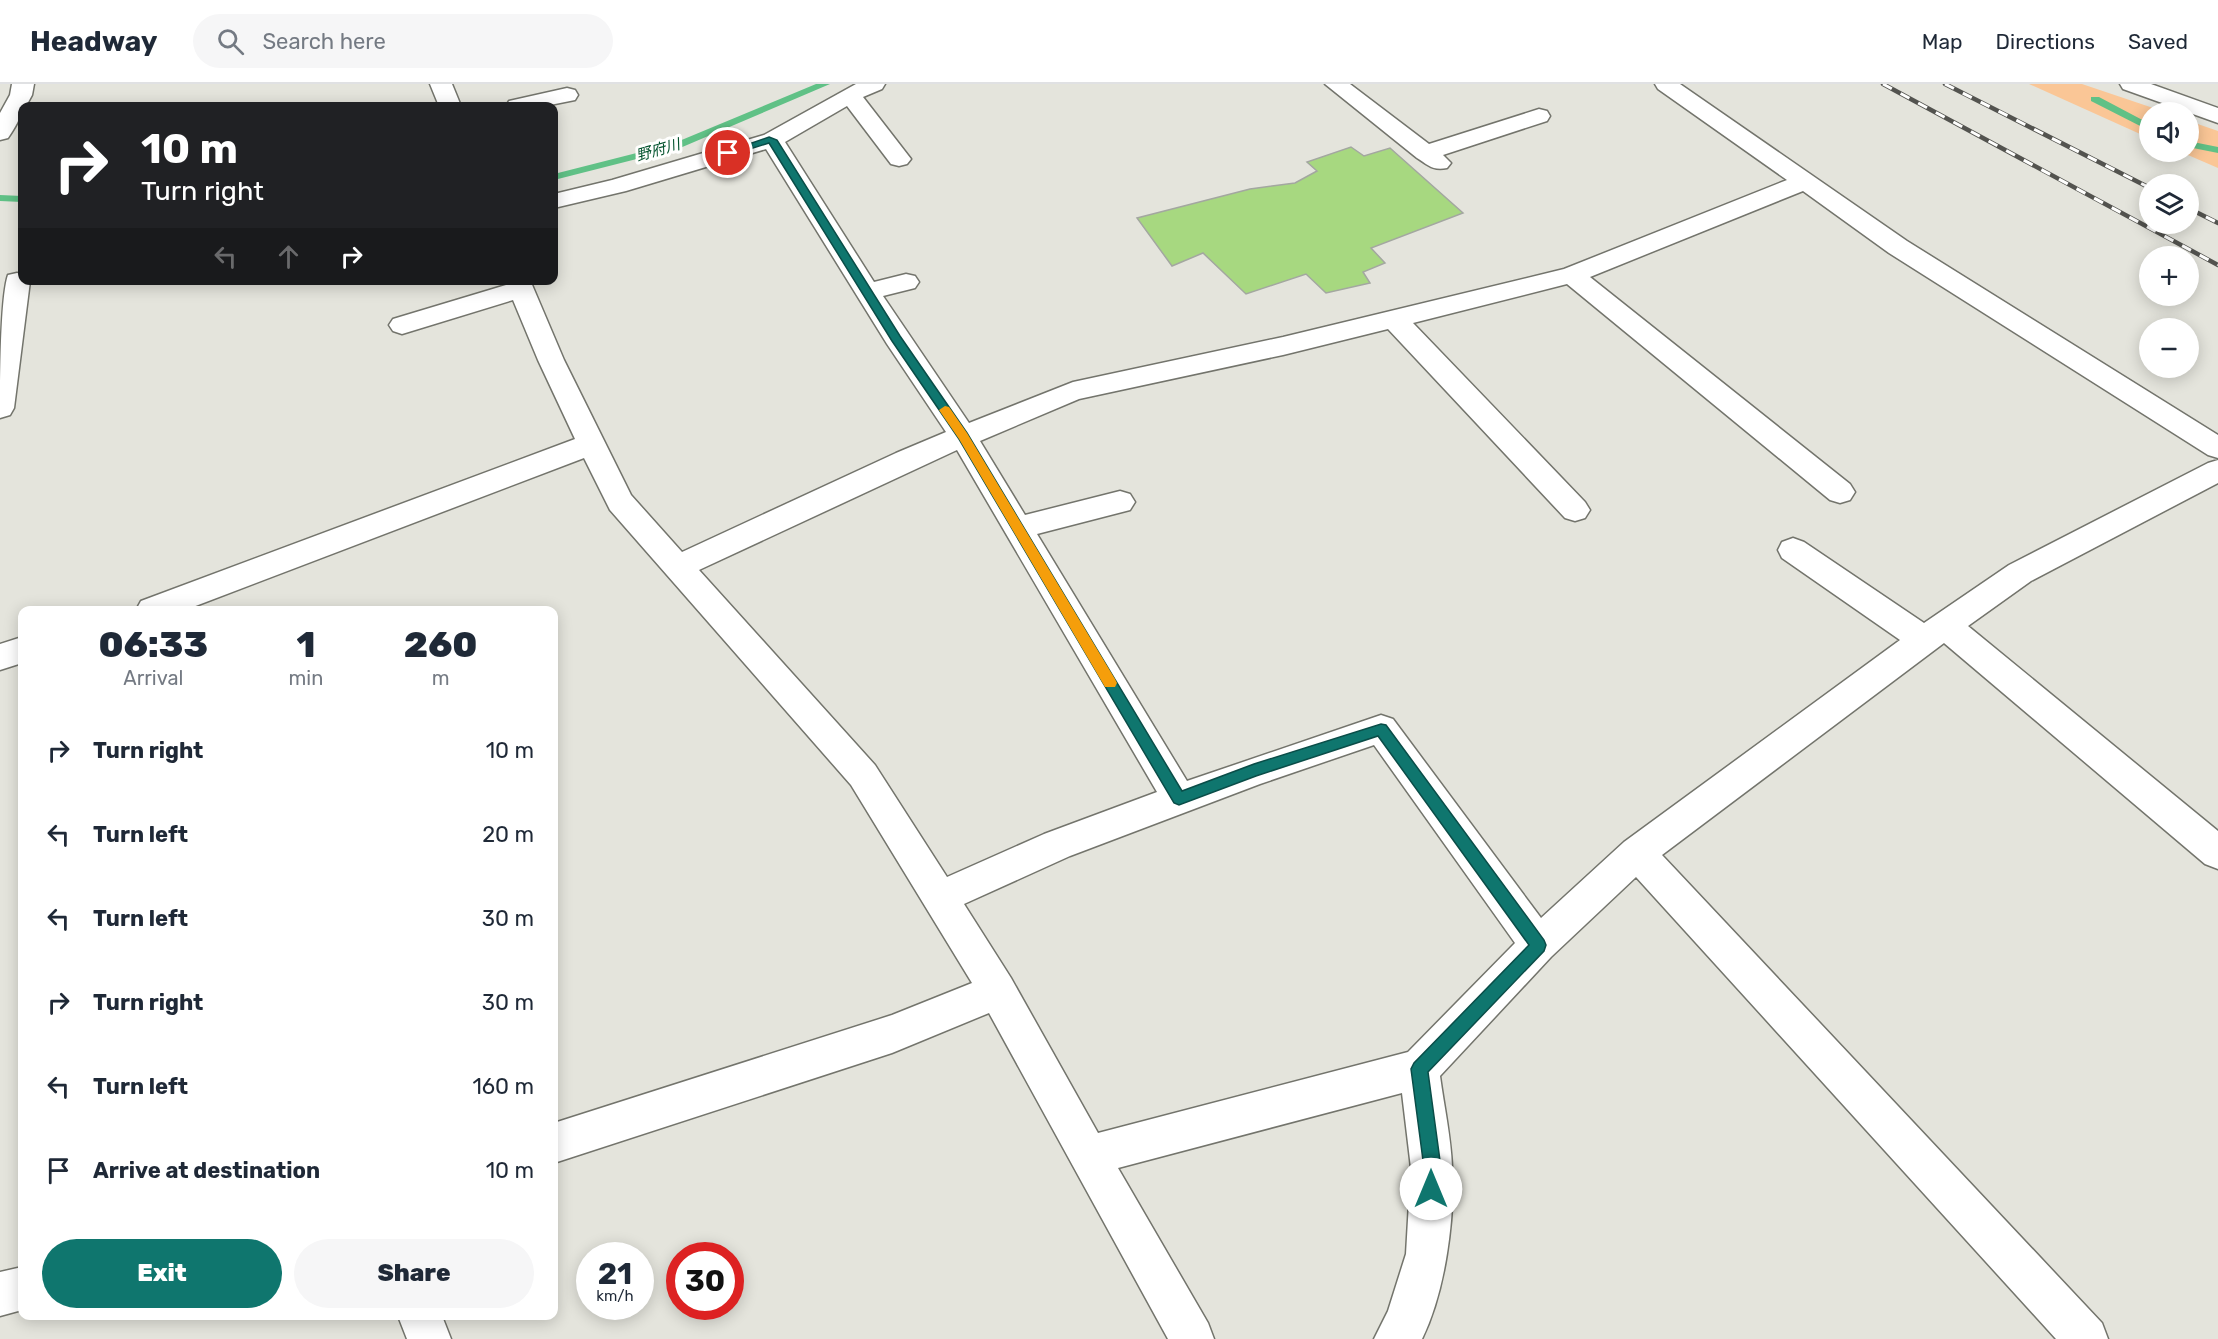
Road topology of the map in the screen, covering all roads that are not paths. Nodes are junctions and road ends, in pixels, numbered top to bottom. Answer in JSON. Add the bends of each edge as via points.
{"nodes":[{"id":1,"x":23,"y":84,"type":"edge"},
{"id":2,"x":441,"y":84,"type":"edge"},
{"id":3,"x":874,"y":84,"type":"edge"},
{"id":4,"x":1336,"y":84,"type":"edge"},
{"id":5,"x":1666,"y":84,"type":"edge"},
{"id":6,"x":2131,"y":84,"type":"edge"},
{"id":7,"x":567,"y":95,"type":"dead end"},
{"id":8,"x":850,"y":95,"type":"junction"},
{"id":9,"x":448,"y":102,"type":"edge"},
{"id":10,"x":535,"y":102,"type":"edge"},
{"id":11,"x":1539,"y":116,"type":"dead end"},
{"id":12,"x":2218,"y":116,"type":"edge"},
{"id":13,"x":0,"y":133,"type":"edge"},
{"id":14,"x":772,"y":140,"type":"junction"},
{"id":15,"x":899,"y":159,"type":"dead end"},
{"id":16,"x":1804,"y":182,"type":"junction"},
{"id":17,"x":558,"y":200,"type":"edge"},
{"id":18,"x":1572,"y":275,"type":"junction"},
{"id":19,"x":13,"y":282,"type":"edge"},
{"id":20,"x":906,"y":282,"type":"dead end"},
{"id":21,"x":519,"y":285,"type":"edge"},
{"id":22,"x":867,"y":292,"type":"junction"},
{"id":23,"x":1394,"y":319,"type":"junction"},
{"id":24,"x":402,"y":325,"type":"dead end"},
{"id":25,"x":0,"y":408,"type":"edge"},
{"id":26,"x":963,"y":436,"type":"junction"},
{"id":27,"x":592,"y":444,"type":"junction"},
{"id":28,"x":2218,"y":448,"type":"edge"},
{"id":29,"x":2218,"y":470,"type":"edge"},
{"id":30,"x":1840,"y":492,"type":"dead end"},
{"id":31,"x":1120,"y":502,"type":"dead end"},
{"id":32,"x":1575,"y":510,"type":"dead end"},
{"id":33,"x":1018,"y":528,"type":"junction"},
{"id":34,"x":1793,"y":550,"type":"dead end"},
{"id":35,"x":678,"y":567,"type":"junction"},
{"id":36,"x":163,"y":606,"type":"edge"},
{"id":37,"x":1934,"y":632,"type":"junction"},
{"id":38,"x":18,"y":651,"type":"edge"},
{"id":39,"x":0,"y":657,"type":"edge"},
{"id":40,"x":1179,"y":799,"type":"junction"},
{"id":41,"x":1637,"y":853,"type":"junction"},
{"id":42,"x":2218,"y":853,"type":"edge"},
{"id":43,"x":939,"y":898,"type":"junction"},
{"id":44,"x":1538,"y":945,"type":"junction"},
{"id":45,"x":998,"y":991,"type":"junction"},
{"id":46,"x":1419,"y":1069,"type":"junction"},
{"id":47,"x":558,"y":1142,"type":"edge"},
{"id":48,"x":1088,"y":1156,"type":"junction"},
{"id":49,"x":18,"y":1290,"type":"edge"},
{"id":50,"x":0,"y":1294,"type":"edge"},
{"id":51,"x":422,"y":1320,"type":"edge"},
{"id":52,"x":429,"y":1339,"type":"edge"},
{"id":53,"x":1192,"y":1339,"type":"edge"},
{"id":54,"x":1396,"y":1339,"type":"edge"},
{"id":55,"x":2086,"y":1339,"type":"edge"}],
"edges":[{"from":1,"to":13,"type":"street"},
{"from":2,"to":9,"type":"street"},
{"from":3,"to":8,"type":"street"},
{"from":4,"to":11,"type":"street","via":[[1432,158]]},
{"from":5,"to":16,"type":"street"},
{"from":6,"to":12,"type":"street"},
{"from":7,"to":10,"type":"street"},
{"from":8,"to":14,"type":"street"},
{"from":8,"to":15,"type":"street"},
{"from":14,"to":17,"type":"street"},
{"from":14,"to":22,"type":"street"},
{"from":16,"to":18,"type":"street"},
{"from":16,"to":28,"type":"street","via":[[1898,247]]},
{"from":18,"to":23,"type":"street"},
{"from":18,"to":30,"type":"street"},
{"from":19,"to":25,"type":"street"},
{"from":20,"to":22,"type":"street"},
{"from":21,"to":24,"type":"street"},
{"from":21,"to":27,"type":"street","via":[[550,360]]},
{"from":22,"to":26,"type":"street"},
{"from":23,"to":26,"type":"street","via":[[1073,391]]},
{"from":23,"to":32,"type":"street"},
{"from":26,"to":33,"type":"street"},
{"from":26,"to":35,"type":"street"},
{"from":27,"to":35,"type":"street","via":[[620,502]]},
{"from":27,"to":36,"type":"street"},
{"from":29,"to":37,"type":"street","via":[[2020,573]]},
{"from":31,"to":33,"type":"street"},
{"from":33,"to":40,"type":"street"},
{"from":34,"to":37,"type":"street"},
{"from":35,"to":43,"type":"street","via":[[863,775]]},
{"from":37,"to":41,"type":"street"},
{"from":37,"to":42,"type":"street"},
{"from":38,"to":39,"type":"street"},
{"from":40,"to":43,"type":"street","via":[[1057,845]]},
{"from":40,"to":44,"type":"street","via":[[1381,729]]},
{"from":41,"to":44,"type":"street"},
{"from":41,"to":55,"type":"street"},
{"from":43,"to":45,"type":"street"},
{"from":44,"to":46,"type":"street"},
{"from":45,"to":47,"type":"street","via":[[892,1034]]},
{"from":45,"to":48,"type":"street"},
{"from":46,"to":48,"type":"street"},
{"from":46,"to":54,"type":"street","via":[[1432,1168],[1427,1254],[1407,1322]]},
{"from":48,"to":53,"type":"street"},
{"from":49,"to":50,"type":"street"},
{"from":51,"to":52,"type":"street"}]}
